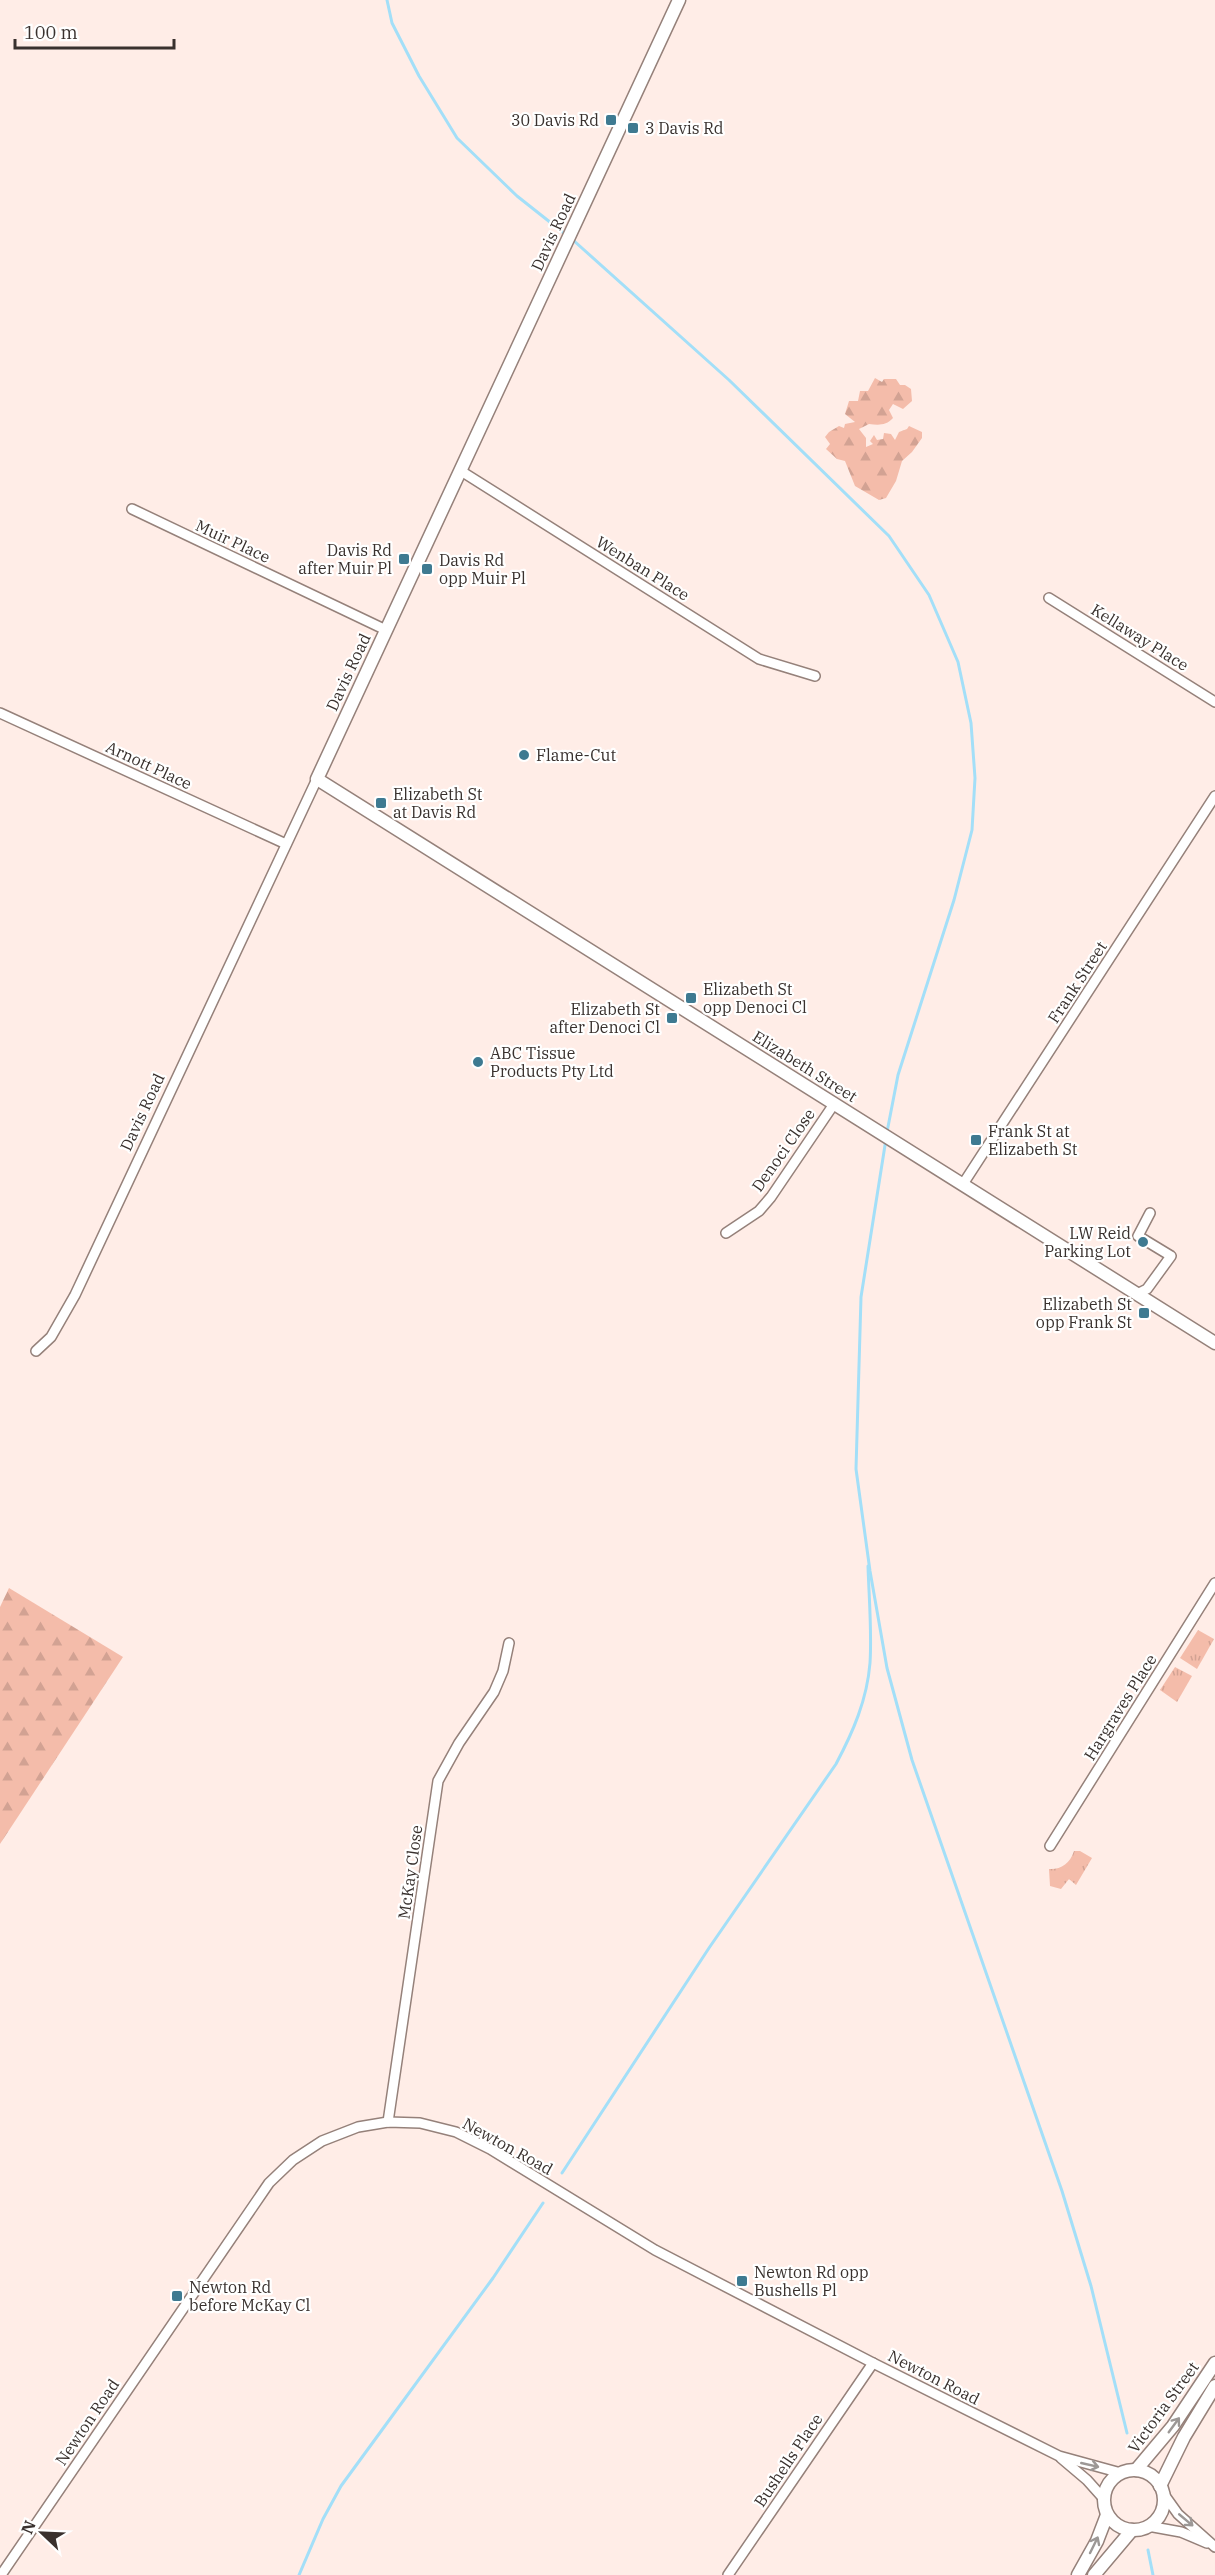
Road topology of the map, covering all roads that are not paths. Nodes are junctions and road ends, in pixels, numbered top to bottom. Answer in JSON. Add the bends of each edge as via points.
{"nodes":[{"id":1,"x":680,"y":0,"type":"edge"},
{"id":2,"x":461,"y":471,"type":"junction"},
{"id":3,"x":132,"y":509,"type":"dead end"},
{"id":4,"x":1049,"y":598,"type":"dead end"},
{"id":5,"x":386,"y":630,"type":"junction"},
{"id":6,"x":815,"y":676,"type":"dead end"},
{"id":7,"x":1215,"y":702,"type":"edge"},
{"id":8,"x":0,"y":713,"type":"edge"},
{"id":9,"x":317,"y":778,"type":"junction"},
{"id":10,"x":1215,"y":796,"type":"edge"},
{"id":11,"x":286,"y":844,"type":"junction"},
{"id":12,"x":834,"y":1104,"type":"junction"},
{"id":13,"x":963,"y":1184,"type":"junction"},
{"id":14,"x":1150,"y":1213,"type":"dead end"},
{"id":15,"x":726,"y":1233,"type":"dead end"},
{"id":16,"x":1137,"y":1294,"type":"junction"},
{"id":17,"x":1215,"y":1342,"type":"edge"},
{"id":18,"x":36,"y":1351,"type":"dead end"},
{"id":19,"x":1215,"y":1583,"type":"edge"},
{"id":20,"x":509,"y":1643,"type":"dead end"},
{"id":21,"x":1050,"y":1846,"type":"dead end"},
{"id":22,"x":388,"y":2122,"type":"junction"},
{"id":23,"x":873,"y":2363,"type":"junction"},
{"id":24,"x":1215,"y":2363,"type":"edge"},
{"id":25,"x":1215,"y":2386,"type":"edge"},
{"id":26,"x":1059,"y":2456,"type":"junction"},
{"id":27,"x":1136,"y":2470,"type":"junction"},
{"id":28,"x":1121,"y":2473,"type":"junction"},
{"id":29,"x":1162,"y":2490,"type":"junction"},
{"id":30,"x":1104,"y":2499,"type":"junction"},
{"id":31,"x":1107,"y":2515,"type":"junction"},
{"id":32,"x":1148,"y":2526,"type":"junction"},
{"id":33,"x":1132,"y":2530,"type":"junction"},
{"id":34,"x":1214,"y":2546,"type":"edge"},
{"id":35,"x":1,"y":2575,"type":"edge"},
{"id":36,"x":728,"y":2575,"type":"edge"},
{"id":37,"x":1078,"y":2575,"type":"edge"},
{"id":38,"x":1094,"y":2575,"type":"edge"}],
"edges":[{"from":1,"to":2,"type":"street","name":"Davis Road"},
{"from":2,"to":5,"type":"street","name":"Davis Road"},
{"from":2,"to":6,"type":"street","name":"Wenban Place","via":[[759,659]]},
{"from":3,"to":5,"type":"street","name":"Muir Place"},
{"from":4,"to":7,"type":"street","name":"Kellaway Place"},
{"from":5,"to":9,"type":"street","name":"Davis Road"},
{"from":8,"to":11,"type":"street","name":"Arnott Place"},
{"from":9,"to":11,"type":"street","name":"Davis Road"},
{"from":9,"to":12,"type":"street","name":"Elizabeth Street"},
{"from":10,"to":13,"type":"street","name":"Frank Street"},
{"from":11,"to":18,"type":"street","name":"Davis Road","via":[[75,1296],[51,1337]]},
{"from":12,"to":13,"type":"street","name":"Elizabeth Street"},
{"from":12,"to":15,"type":"street","name":"Denoci Close","via":[[771,1197],[759,1211]]},
{"from":13,"to":16,"type":"street","name":"Elizabeth Street"},
{"from":14,"to":16,"type":"street","via":[[1138,1236],[1171,1256],[1147,1289]]},
{"from":16,"to":17,"type":"street","name":"Elizabeth Street"},
{"from":19,"to":21,"type":"street","name":"Hargraves Place"},
{"from":20,"to":22,"type":"street","name":"McKay Close","via":[[494,1692],[438,1781]]},
{"from":22,"to":23,"type":"street","name":"Newton Road","via":[[420,2123],[447,2130],[490,2149],[655,2250]]},
{"from":22,"to":35,"type":"street","name":"Newton Road","via":[[358,2127],[322,2141],[293,2160],[269,2183]]},
{"from":23,"to":26,"type":"street","name":"Newton Road"},
{"from":23,"to":36,"type":"street","name":"Bushells Place"},
{"from":27,"to":24,"type":"street","name":"Victoria Street","one_way":true,"via":[[1173,2426]]},
{"from":25,"to":29,"type":"street","name":"Victoria Street","via":[[1184,2437]]},
{"from":26,"to":28,"type":"street","name":"Newton Road","one_way":true},
{"from":26,"to":30,"type":"street"},
{"from":27,"to":28,"type":"street"},
{"from":27,"to":29,"type":"street","via":[[1154,2478]]},
{"from":28,"to":30,"type":"street","via":[[1109,2483]]},
{"from":29,"to":32,"type":"street","via":[[1163,2508]]},
{"from":29,"to":34,"type":"street","one_way":true,"via":[[1178,2514]]},
{"from":30,"to":31,"type":"street"},
{"from":31,"to":33,"type":"street","via":[[1114,2523]]},
{"from":37,"to":31,"type":"street","one_way":true},
{"from":32,"to":33,"type":"street"},
{"from":32,"to":34,"type":"street","via":[[1181,2532]]},
{"from":33,"to":38,"type":"street"}]}
